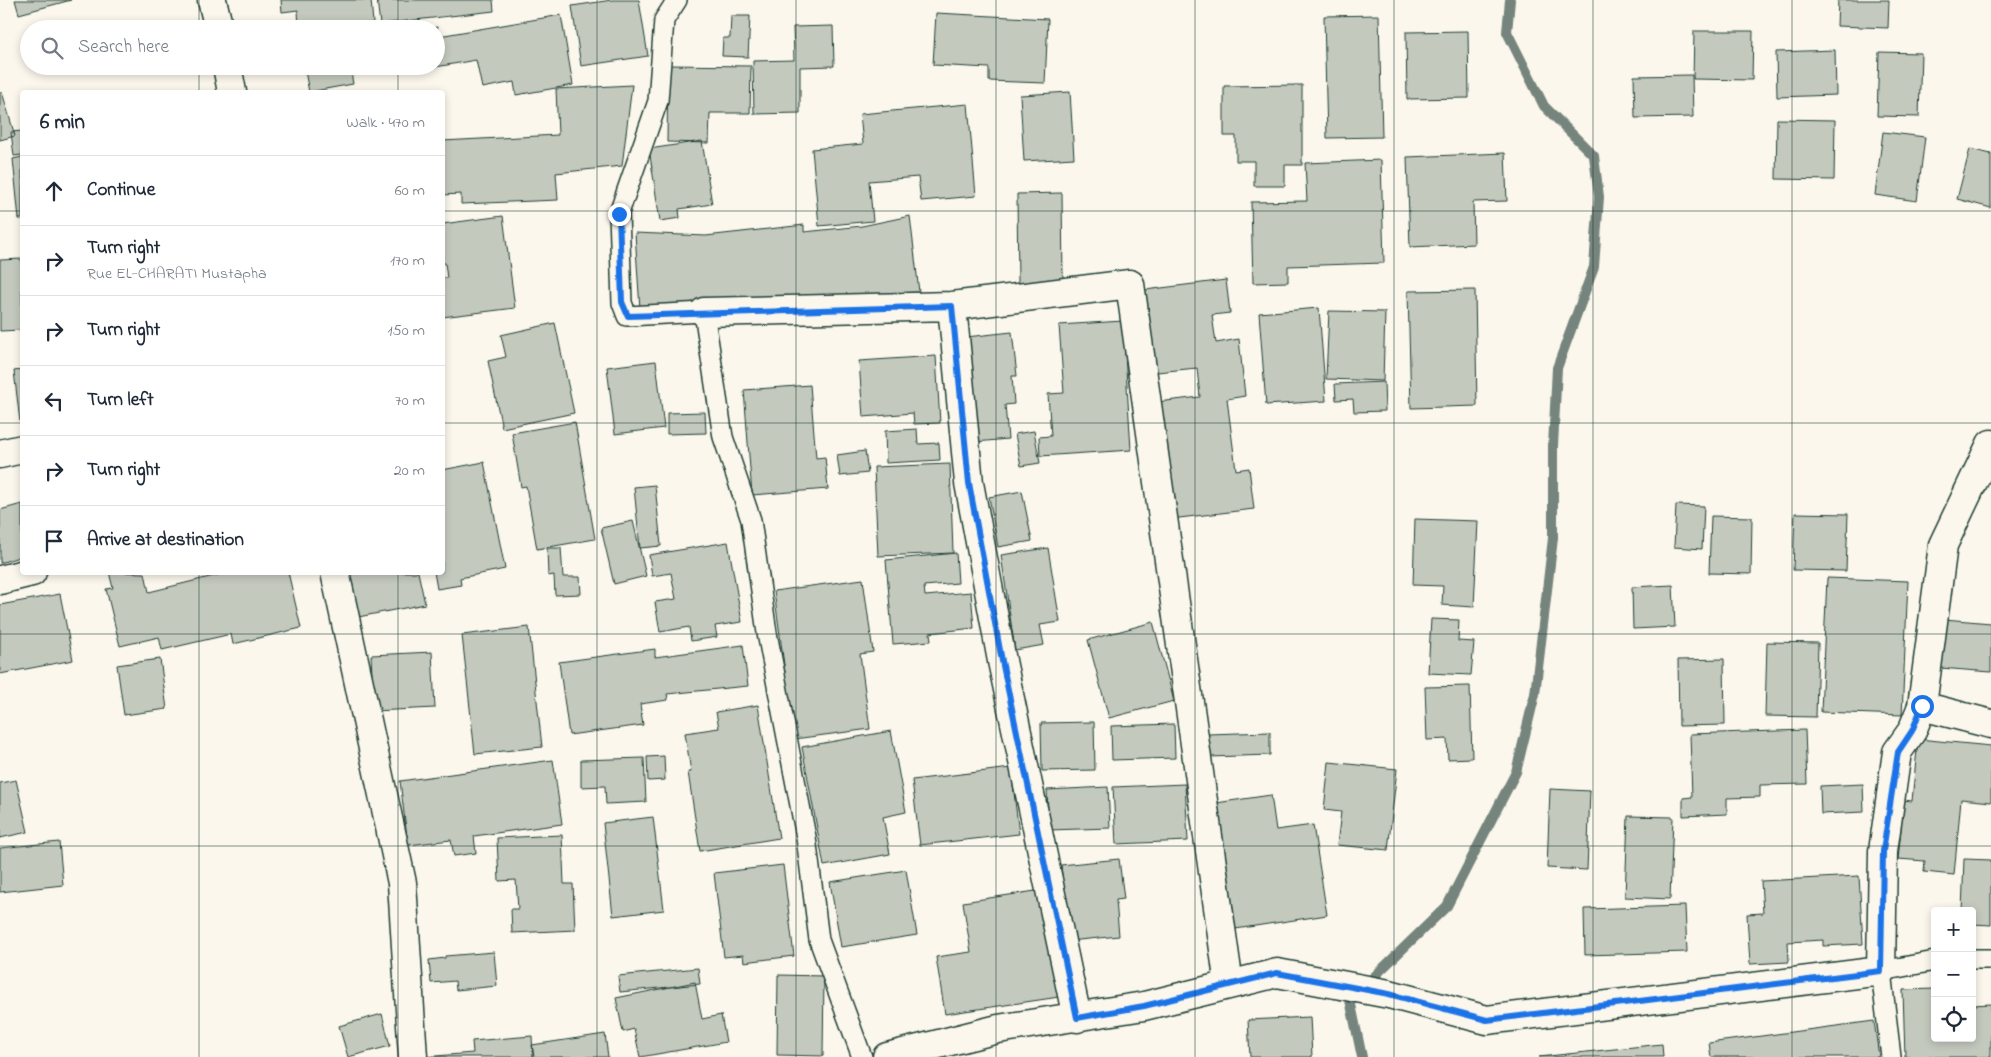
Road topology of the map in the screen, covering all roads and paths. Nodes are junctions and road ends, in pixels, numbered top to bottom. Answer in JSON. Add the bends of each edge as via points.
{"nodes":[{"id":1,"x":212,"y":0,"type":"edge"},
{"id":2,"x":677,"y":0,"type":"edge"},
{"id":3,"x":216,"y":20,"type":"edge"},
{"id":4,"x":228,"y":75,"type":"edge"},
{"id":5,"x":232,"y":90,"type":"edge"},
{"id":6,"x":952,"y":306,"type":"junction"},
{"id":7,"x":704,"y":312,"type":"junction"},
{"id":8,"x":1991,"y":444,"type":"edge"},
{"id":9,"x":20,"y":449,"type":"edge"},
{"id":10,"x":0,"y":454,"type":"edge"},
{"id":11,"x":20,"y":575,"type":"edge"},
{"id":12,"x":336,"y":575,"type":"edge"},
{"id":13,"x":0,"y":580,"type":"edge"},
{"id":14,"x":1922,"y":706,"type":"junction"},
{"id":15,"x":1991,"y":724,"type":"edge"},
{"id":16,"x":1976,"y":959,"type":"edge"},
{"id":17,"x":1991,"y":959,"type":"edge"},
{"id":18,"x":1931,"y":962,"type":"edge"},
{"id":19,"x":1881,"y":971,"type":"junction"},
{"id":20,"x":1229,"y":985,"type":"junction"},
{"id":21,"x":1077,"y":1018,"type":"junction"},
{"id":22,"x":413,"y":1057,"type":"edge"},
{"id":23,"x":862,"y":1057,"type":"edge"},
{"id":24,"x":887,"y":1057,"type":"edge"},
{"id":25,"x":1891,"y":1057,"type":"edge"}],
"edges":[{"from":1,"to":3,"type":"street"},
{"from":2,"to":7,"type":"lane","via":[[664,20],[658,102],[619,214],[622,302],[628,316]]},
{"from":4,"to":5,"type":"street"},
{"from":6,"to":7,"type":"street"},
{"from":6,"to":20,"type":"street","via":[[1130,284]]},
{"from":6,"to":21,"type":"street","via":[[969,483],[1002,661]]},
{"from":7,"to":23,"type":"lane","via":[[723,438],[751,520],[767,633],[806,837],[819,940]]},
{"from":8,"to":14,"type":"street","via":[[1943,545]]},
{"from":9,"to":10,"type":"street"},
{"from":11,"to":13,"type":"street"},
{"from":12,"to":22,"type":"street","via":[[402,883]]},
{"from":14,"to":15,"type":"street"},
{"from":14,"to":19,"type":"street","via":[[1912,731],[1898,752],[1883,851]]},
{"from":16,"to":17,"type":"lane"},
{"from":18,"to":19,"type":"lane"},
{"from":19,"to":20,"type":"street","via":[[1487,1020],[1389,994],[1277,973]]},
{"from":19,"to":25,"type":"lane"},
{"from":20,"to":21,"type":"street"},
{"from":21,"to":24,"type":"street","via":[[998,1029]]}]}
